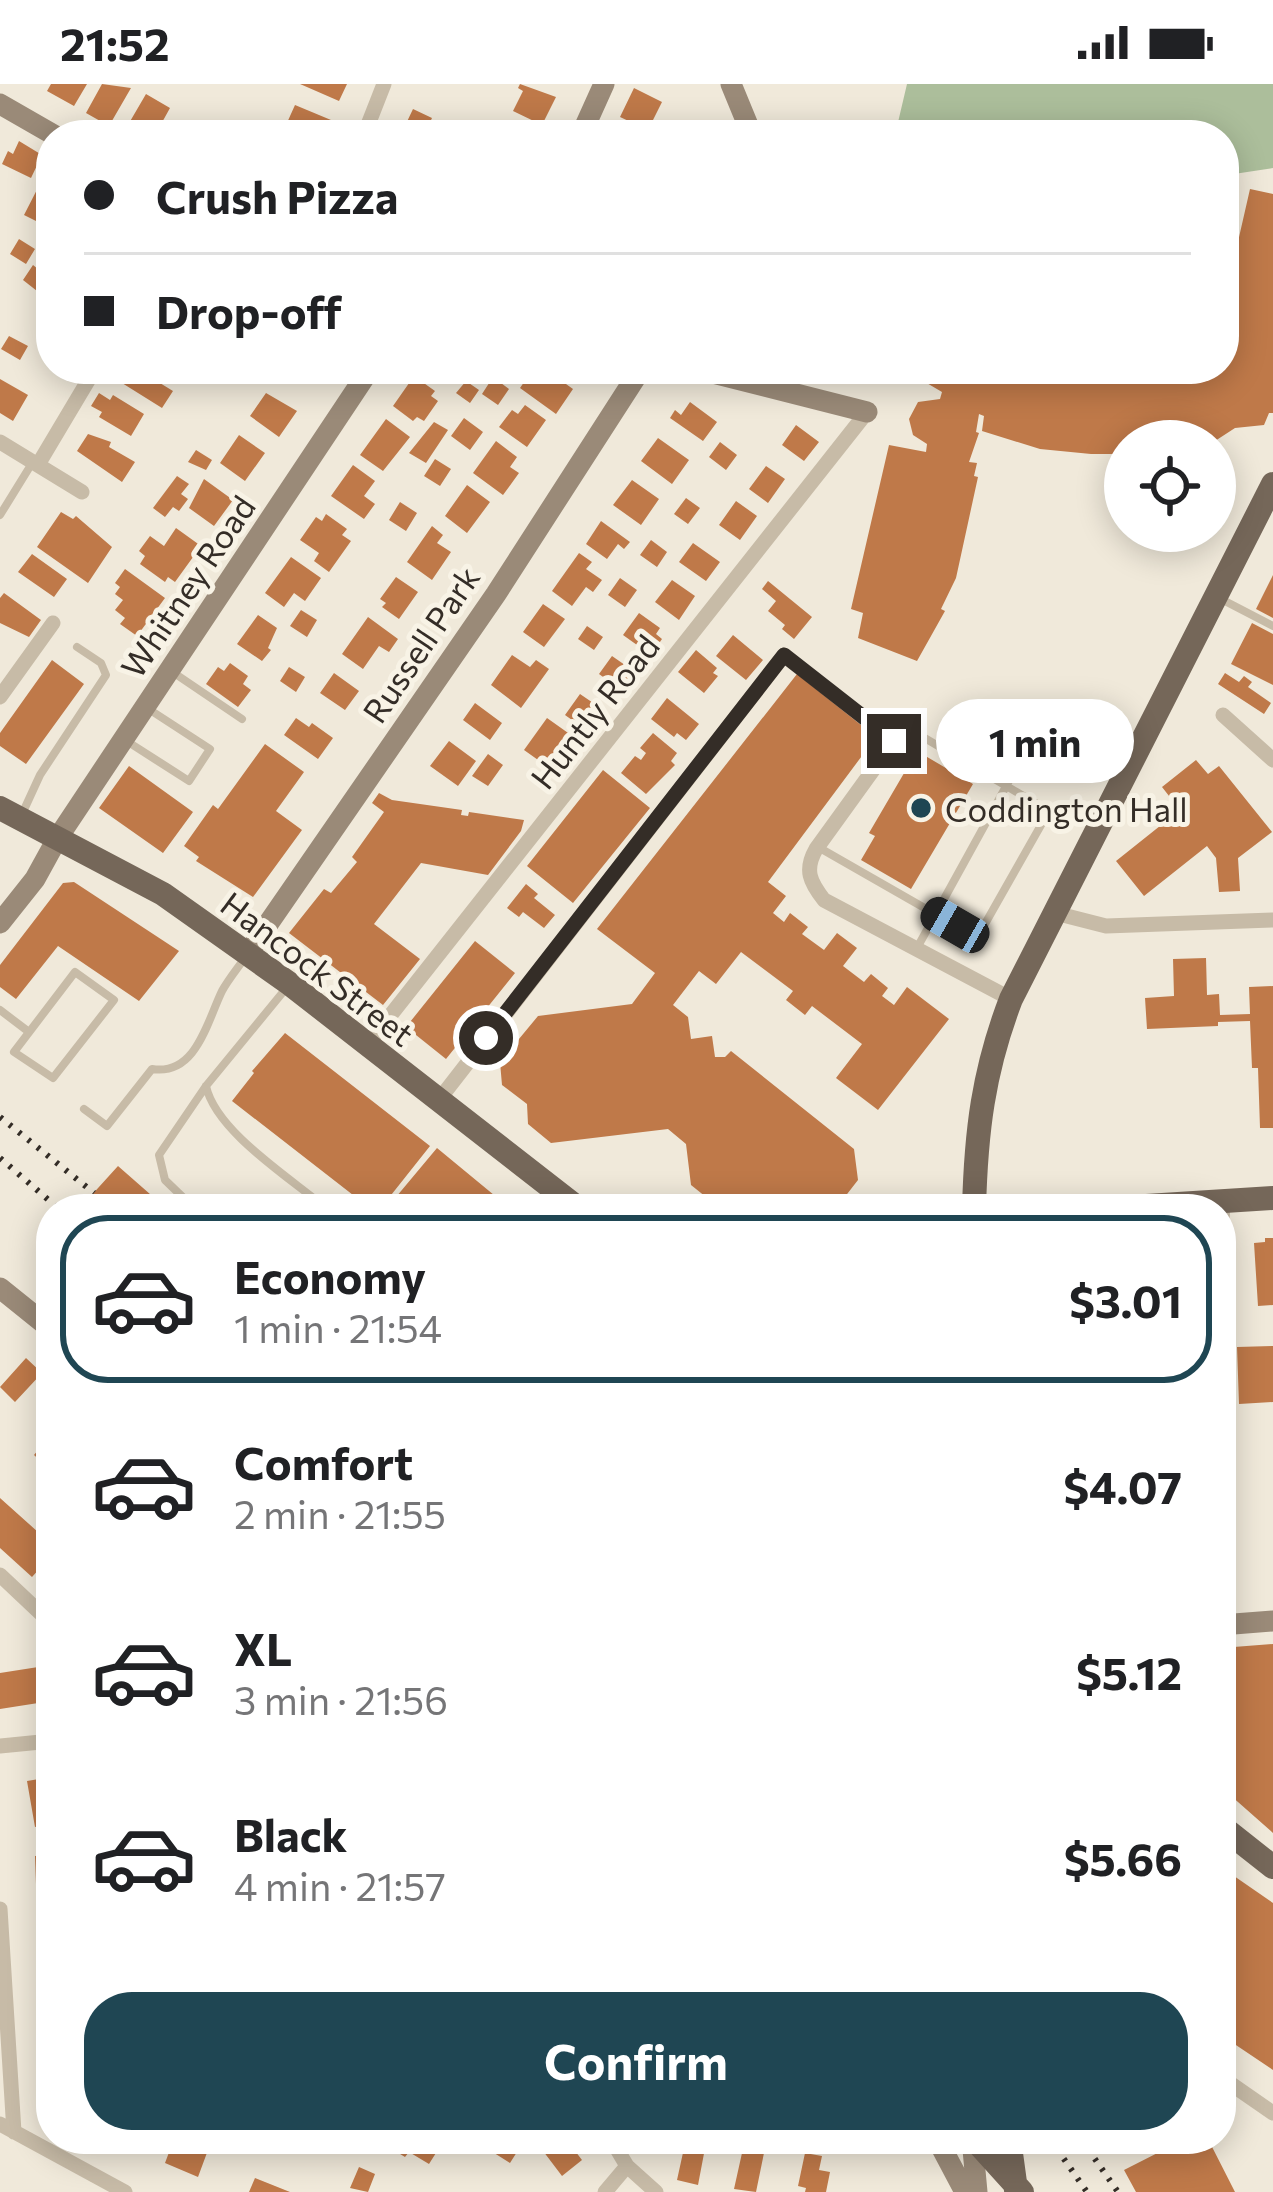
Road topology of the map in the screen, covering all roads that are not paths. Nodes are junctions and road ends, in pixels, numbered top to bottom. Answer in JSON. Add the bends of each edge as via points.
{"nodes":[{"id":1,"x":384,"y":84,"type":"edge"},
{"id":2,"x":604,"y":84,"type":"edge"},
{"id":3,"x":731,"y":84,"type":"edge"},
{"id":4,"x":0,"y":104,"type":"edge"},
{"id":5,"x":370,"y":120,"type":"edge"},
{"id":6,"x":588,"y":120,"type":"edge"},
{"id":7,"x":746,"y":120,"type":"edge"},
{"id":8,"x":36,"y":125,"type":"edge"},
{"id":9,"x":85,"y":384,"type":"edge"},
{"id":10,"x":360,"y":384,"type":"edge"},
{"id":11,"x":631,"y":384,"type":"edge"},
{"id":12,"x":756,"y":384,"type":"edge"},
{"id":13,"x":867,"y":412,"type":"joint"},
{"id":14,"x":0,"y":442,"type":"edge"},
{"id":15,"x":36,"y":462,"type":"junction"},
{"id":16,"x":82,"y":492,"type":"dead end"},
{"id":17,"x":1270,"y":498,"type":"edge"},
{"id":18,"x":0,"y":515,"type":"edge"},
{"id":19,"x":1217,"y":596,"type":"junction"},
{"id":20,"x":53,"y":622,"type":"dead end"},
{"id":21,"x":1273,"y":626,"type":"edge"},
{"id":22,"x":77,"y":647,"type":"dead end"},
{"id":23,"x":784,"y":655,"type":"joint"},
{"id":24,"x":170,"y":670,"type":"junction"},
{"id":25,"x":0,"y":698,"type":"edge"},
{"id":26,"x":146,"y":707,"type":"junction"},
{"id":27,"x":1223,"y":715,"type":"dead end"},
{"id":28,"x":242,"y":719,"type":"dead end"},
{"id":29,"x":909,"y":729,"type":"joint"},
{"id":30,"x":1009,"y":730,"type":"dead end"},
{"id":31,"x":124,"y":739,"type":"junction"},
{"id":32,"x":894,"y":741,"type":"junction"},
{"id":33,"x":1031,"y":741,"type":"junction"},
{"id":34,"x":1273,"y":760,"type":"edge"},
{"id":35,"x":1093,"y":773,"type":"dead end"},
{"id":36,"x":1006,"y":786,"type":"junction"},
{"id":37,"x":10,"y":813,"type":"edge"},
{"id":38,"x":56,"y":838,"type":"junction"},
{"id":39,"x":818,"y":847,"type":"junction"},
{"id":40,"x":933,"y":913,"type":"junction"},
{"id":41,"x":1055,"y":913,"type":"junction"},
{"id":42,"x":1273,"y":920,"type":"edge"},
{"id":43,"x":0,"y":923,"type":"edge"},
{"id":44,"x":916,"y":950,"type":"junction"},
{"id":45,"x":248,"y":953,"type":"junction"},
{"id":46,"x":290,"y":984,"type":"junction"},
{"id":47,"x":1011,"y":999,"type":"junction"},
{"id":48,"x":0,"y":1010,"type":"edge"},
{"id":49,"x":29,"y":1032,"type":"junction"},
{"id":50,"x":367,"y":1045,"type":"junction"},
{"id":51,"x":206,"y":1086,"type":"junction"},
{"id":52,"x":437,"y":1101,"type":"junction"},
{"id":53,"x":84,"y":1109,"type":"dead end"},
{"id":54,"x":179,"y":1194,"type":"edge"},
{"id":55,"x":309,"y":1194,"type":"edge"},
{"id":56,"x":559,"y":1194,"type":"edge"},
{"id":57,"x":975,"y":1194,"type":"edge"},
{"id":58,"x":1273,"y":1198,"type":"edge"},
{"id":59,"x":1236,"y":1200,"type":"edge"},
{"id":60,"x":0,"y":1288,"type":"edge"},
{"id":61,"x":36,"y":1317,"type":"edge"},
{"id":62,"x":0,"y":1575,"type":"edge"},
{"id":63,"x":36,"y":1609,"type":"edge"},
{"id":64,"x":1273,"y":1621,"type":"edge"},
{"id":65,"x":1236,"y":1624,"type":"edge"},
{"id":66,"x":36,"y":1742,"type":"edge"},
{"id":67,"x":0,"y":1746,"type":"edge"},
{"id":68,"x":1236,"y":1836,"type":"edge"},
{"id":69,"x":1268,"y":1856,"type":"edge"},
{"id":70,"x":0,"y":1909,"type":"edge"},
{"id":71,"x":1236,"y":2088,"type":"edge"},
{"id":72,"x":1273,"y":2114,"type":"edge"},
{"id":73,"x":7,"y":2128,"type":"edge"},
{"id":74,"x":36,"y":2144,"type":"edge"},
{"id":75,"x":55,"y":2154,"type":"edge"},
{"id":76,"x":620,"y":2154,"type":"edge"},
{"id":77,"x":945,"y":2154,"type":"edge"},
{"id":78,"x":975,"y":2154,"type":"edge"},
{"id":79,"x":986,"y":2154,"type":"edge"},
{"id":80,"x":1011,"y":2154,"type":"edge"},
{"id":81,"x":627,"y":2166,"type":"junction"},
{"id":82,"x":1016,"y":2190,"type":"edge"},
{"id":83,"x":125,"y":2192,"type":"edge"},
{"id":84,"x":605,"y":2192,"type":"edge"},
{"id":85,"x":656,"y":2192,"type":"edge"},
{"id":86,"x":965,"y":2192,"type":"edge"},
{"id":87,"x":977,"y":2192,"type":"edge"}],
"edges":[{"from":1,"to":5,"type":"street"},
{"from":2,"to":6,"type":"street"},
{"from":3,"to":7,"type":"street"},
{"from":4,"to":8,"type":"street"},
{"from":9,"to":15,"type":"street"},
{"from":10,"to":24,"type":"street","name":"Whitney Road"},
{"from":11,"to":45,"type":"street","name":"Russell Park"},
{"from":12,"to":13,"type":"street"},
{"from":13,"to":50,"type":"street","name":"Huntly Road"},
{"from":14,"to":15,"type":"street"},
{"from":15,"to":16,"type":"street"},
{"from":15,"to":18,"type":"lane"},
{"from":17,"to":19,"type":"main road"},
{"from":19,"to":21,"type":"lane"},
{"from":19,"to":41,"type":"main road"},
{"from":20,"to":25,"type":"street"},
{"from":22,"to":37,"type":"lane","via":[[106,674]]},
{"from":23,"to":32,"type":"lane"},
{"from":23,"to":52,"type":"street"},
{"from":24,"to":26,"type":"street","name":"Whitney Road"},
{"from":24,"to":28,"type":"lane"},
{"from":26,"to":31,"type":"street","name":"Whitney Road"},
{"from":26,"to":31,"type":"lane","via":[[210,749],[189,781]]},
{"from":27,"to":34,"type":"street"},
{"from":29,"to":32,"type":"street"},
{"from":29,"to":36,"type":"lane"},
{"from":30,"to":33,"type":"lane"},
{"from":31,"to":38,"type":"street","name":"Whitney Road"},
{"from":32,"to":39,"type":"street"},
{"from":33,"to":35,"type":"lane"},
{"from":33,"to":36,"type":"lane"},
{"from":36,"to":40,"type":"lane"},
{"from":36,"to":40,"type":"lane","via":[[1049,811],[998,902],[977,938]]},
{"from":37,"to":38,"type":"main road","name":"Hancock Street"},
{"from":38,"to":43,"type":"street","name":"Whitney Road"},
{"from":38,"to":45,"type":"main road","name":"Hancock Street","via":[[163,894]]},
{"from":39,"to":40,"type":"lane"},
{"from":39,"to":44,"type":"street","via":[[808,876],[824,900]]},
{"from":40,"to":44,"type":"lane"},
{"from":41,"to":42,"type":"street","via":[[1106,926]]},
{"from":41,"to":47,"type":"main road"},
{"from":44,"to":47,"type":"street"},
{"from":45,"to":46,"type":"main road","name":"Hancock Street"},
{"from":45,"to":53,"type":"lane","via":[[180,1066],[152,1070],[107,1126]]},
{"from":46,"to":50,"type":"main road","name":"Hancock Street"},
{"from":46,"to":51,"type":"lane"},
{"from":47,"to":57,"type":"main road","via":[[985,1077]]},
{"from":48,"to":49,"type":"lane"},
{"from":49,"to":49,"type":"lane","via":[[75,972],[114,1000],[53,1078],[14,1052]]},
{"from":50,"to":52,"type":"main road","name":"Hancock Street"},
{"from":51,"to":54,"type":"lane","via":[[165,1143],[160,1168]]},
{"from":51,"to":55,"type":"lane","via":[[227,1125]]},
{"from":52,"to":56,"type":"main road","name":"Hancock Street"},
{"from":58,"to":59,"type":"main road"},
{"from":60,"to":61,"type":"street"},
{"from":62,"to":63,"type":"street"},
{"from":64,"to":65,"type":"street"},
{"from":66,"to":67,"type":"street"},
{"from":68,"to":69,"type":"main road"},
{"from":70,"to":73,"type":"street"},
{"from":71,"to":72,"type":"street"},
{"from":73,"to":74,"type":"street"},
{"from":75,"to":83,"type":"street"},
{"from":76,"to":81,"type":"street"},
{"from":77,"to":86,"type":"street"},
{"from":78,"to":87,"type":"street"},
{"from":79,"to":82,"type":"main road"},
{"from":80,"to":82,"type":"main road"},
{"from":81,"to":84,"type":"street"},
{"from":81,"to":85,"type":"street"}]}
